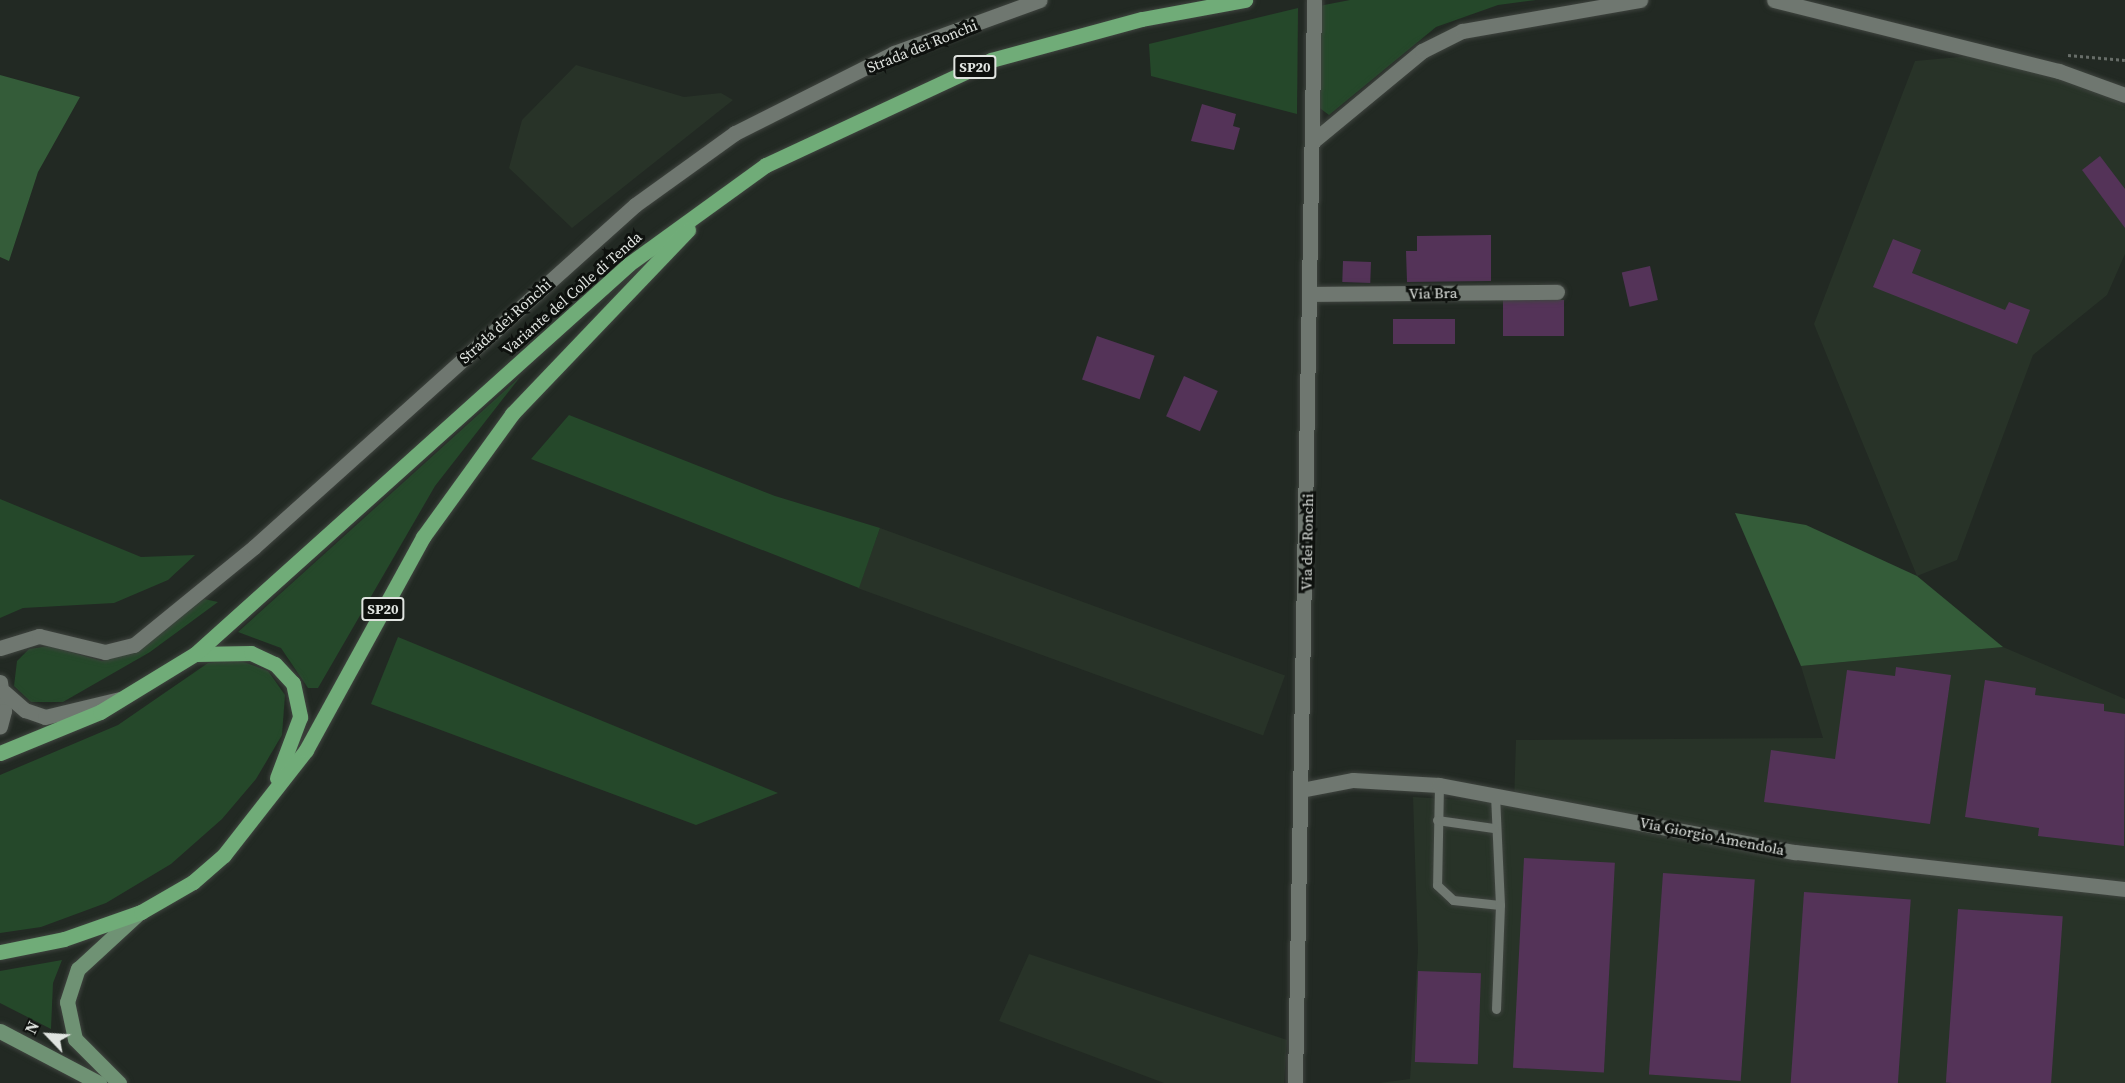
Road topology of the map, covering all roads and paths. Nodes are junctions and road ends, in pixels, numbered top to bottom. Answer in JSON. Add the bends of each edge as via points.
{"nodes":[{"id":1,"x":1040,"y":0,"type":"edge"},
{"id":2,"x":1245,"y":0,"type":"edge"},
{"id":3,"x":1314,"y":0,"type":"edge"},
{"id":4,"x":1640,"y":0,"type":"edge"},
{"id":5,"x":1774,"y":0,"type":"edge"},
{"id":6,"x":2125,"y":95,"type":"edge"},
{"id":7,"x":1312,"y":142,"type":"junction"},
{"id":8,"x":726,"y":192,"type":"junction"},
{"id":9,"x":1557,"y":292,"type":"dead end"},
{"id":10,"x":1310,"y":294,"type":"junction"},
{"id":11,"x":0,"y":648,"type":"edge"},
{"id":12,"x":195,"y":654,"type":"junction"},
{"id":13,"x":2,"y":687,"type":"edge"},
{"id":14,"x":121,"y":699,"type":"junction"},
{"id":15,"x":0,"y":726,"type":"edge"},
{"id":16,"x":0,"y":753,"type":"edge"},
{"id":17,"x":1439,"y":785,"type":"junction"},
{"id":18,"x":1301,"y":790,"type":"junction"},
{"id":19,"x":1495,"y":793,"type":"junction"},
{"id":20,"x":1437,"y":820,"type":"junction"},
{"id":21,"x":254,"y":824,"type":"junction"},
{"id":22,"x":1493,"y":828,"type":"junction"},
{"id":23,"x":2125,"y":889,"type":"edge"},
{"id":24,"x":1500,"y":905,"type":"junction"},
{"id":25,"x":141,"y":912,"type":"junction"},
{"id":26,"x":0,"y":951,"type":"edge"},
{"id":27,"x":1496,"y":1009,"type":"dead end"},
{"id":28,"x":0,"y":1031,"type":"edge"},
{"id":29,"x":99,"y":1083,"type":"edge"},
{"id":30,"x":119,"y":1083,"type":"edge"},
{"id":31,"x":1295,"y":1083,"type":"edge"}],
"edges":[{"from":1,"to":11,"type":"street","name":"Strada dei Ronchi","via":[[894,53],[726,139],[635,205],[254,547],[134,645],[105,652],[39,636]]},
{"from":2,"to":8,"type":"main road","name":"Variante del Colle di Tenda","number":"SP20","via":[[1142,19],[991,60],[861,116]]},
{"from":3,"to":7,"type":"street","name":"Via dei Ronchi"},
{"from":4,"to":7,"type":"street","via":[[1462,31],[1422,51]]},
{"from":5,"to":6,"type":"street","via":[[2059,71]]},
{"from":7,"to":10,"type":"street","name":"Via dei Ronchi"},
{"from":8,"to":12,"type":"main road","name":"Variante del Colle di Tenda","number":"SP20","via":[[629,264]]},
{"from":8,"to":21,"type":"main road","number":"SP20","via":[[512,414],[423,537],[306,750]]},
{"from":9,"to":10,"type":"street","name":"Via Bra"},
{"from":10,"to":18,"type":"street","name":"Via dei Ronchi"},
{"from":12,"to":14,"type":"main road","name":"Variante del Colle di Tenda","number":"SP20"},
{"from":12,"to":21,"type":"main road","number":"SP20","via":[[231,650],[260,656],[282,670],[297,692],[297,731]]},
{"from":13,"to":14,"type":"street","via":[[25,710],[45,717]]},
{"from":13,"to":15,"type":"street"},
{"from":14,"to":16,"type":"main road","name":"Variante del Colle di Tenda","number":"SP20"},
{"from":17,"to":18,"type":"street","name":"Via Giorgio Amendola","via":[[1353,780]]},
{"from":17,"to":19,"type":"street","name":"Via Giorgio Amendola"},
{"from":17,"to":20,"type":"lane"},
{"from":18,"to":31,"type":"street","name":"Via dei Ronchi"},
{"from":19,"to":22,"type":"lane"},
{"from":19,"to":23,"type":"street","name":"Via Giorgio Amendola","via":[[1795,852]]},
{"from":20,"to":22,"type":"lane"},
{"from":20,"to":24,"type":"lane","via":[[1437,885],[1444,896]]},
{"from":21,"to":25,"type":"main road","number":"SP20","via":[[193,882]]},
{"from":22,"to":24,"type":"lane","via":[[1500,836]]},
{"from":24,"to":27,"type":"lane"},
{"from":25,"to":26,"type":"main road","number":"SP20","via":[[64,939]]},
{"from":25,"to":30,"type":"street","via":[[78,969],[67,1002],[75,1039]]},
{"from":28,"to":29,"type":"street"}]}
